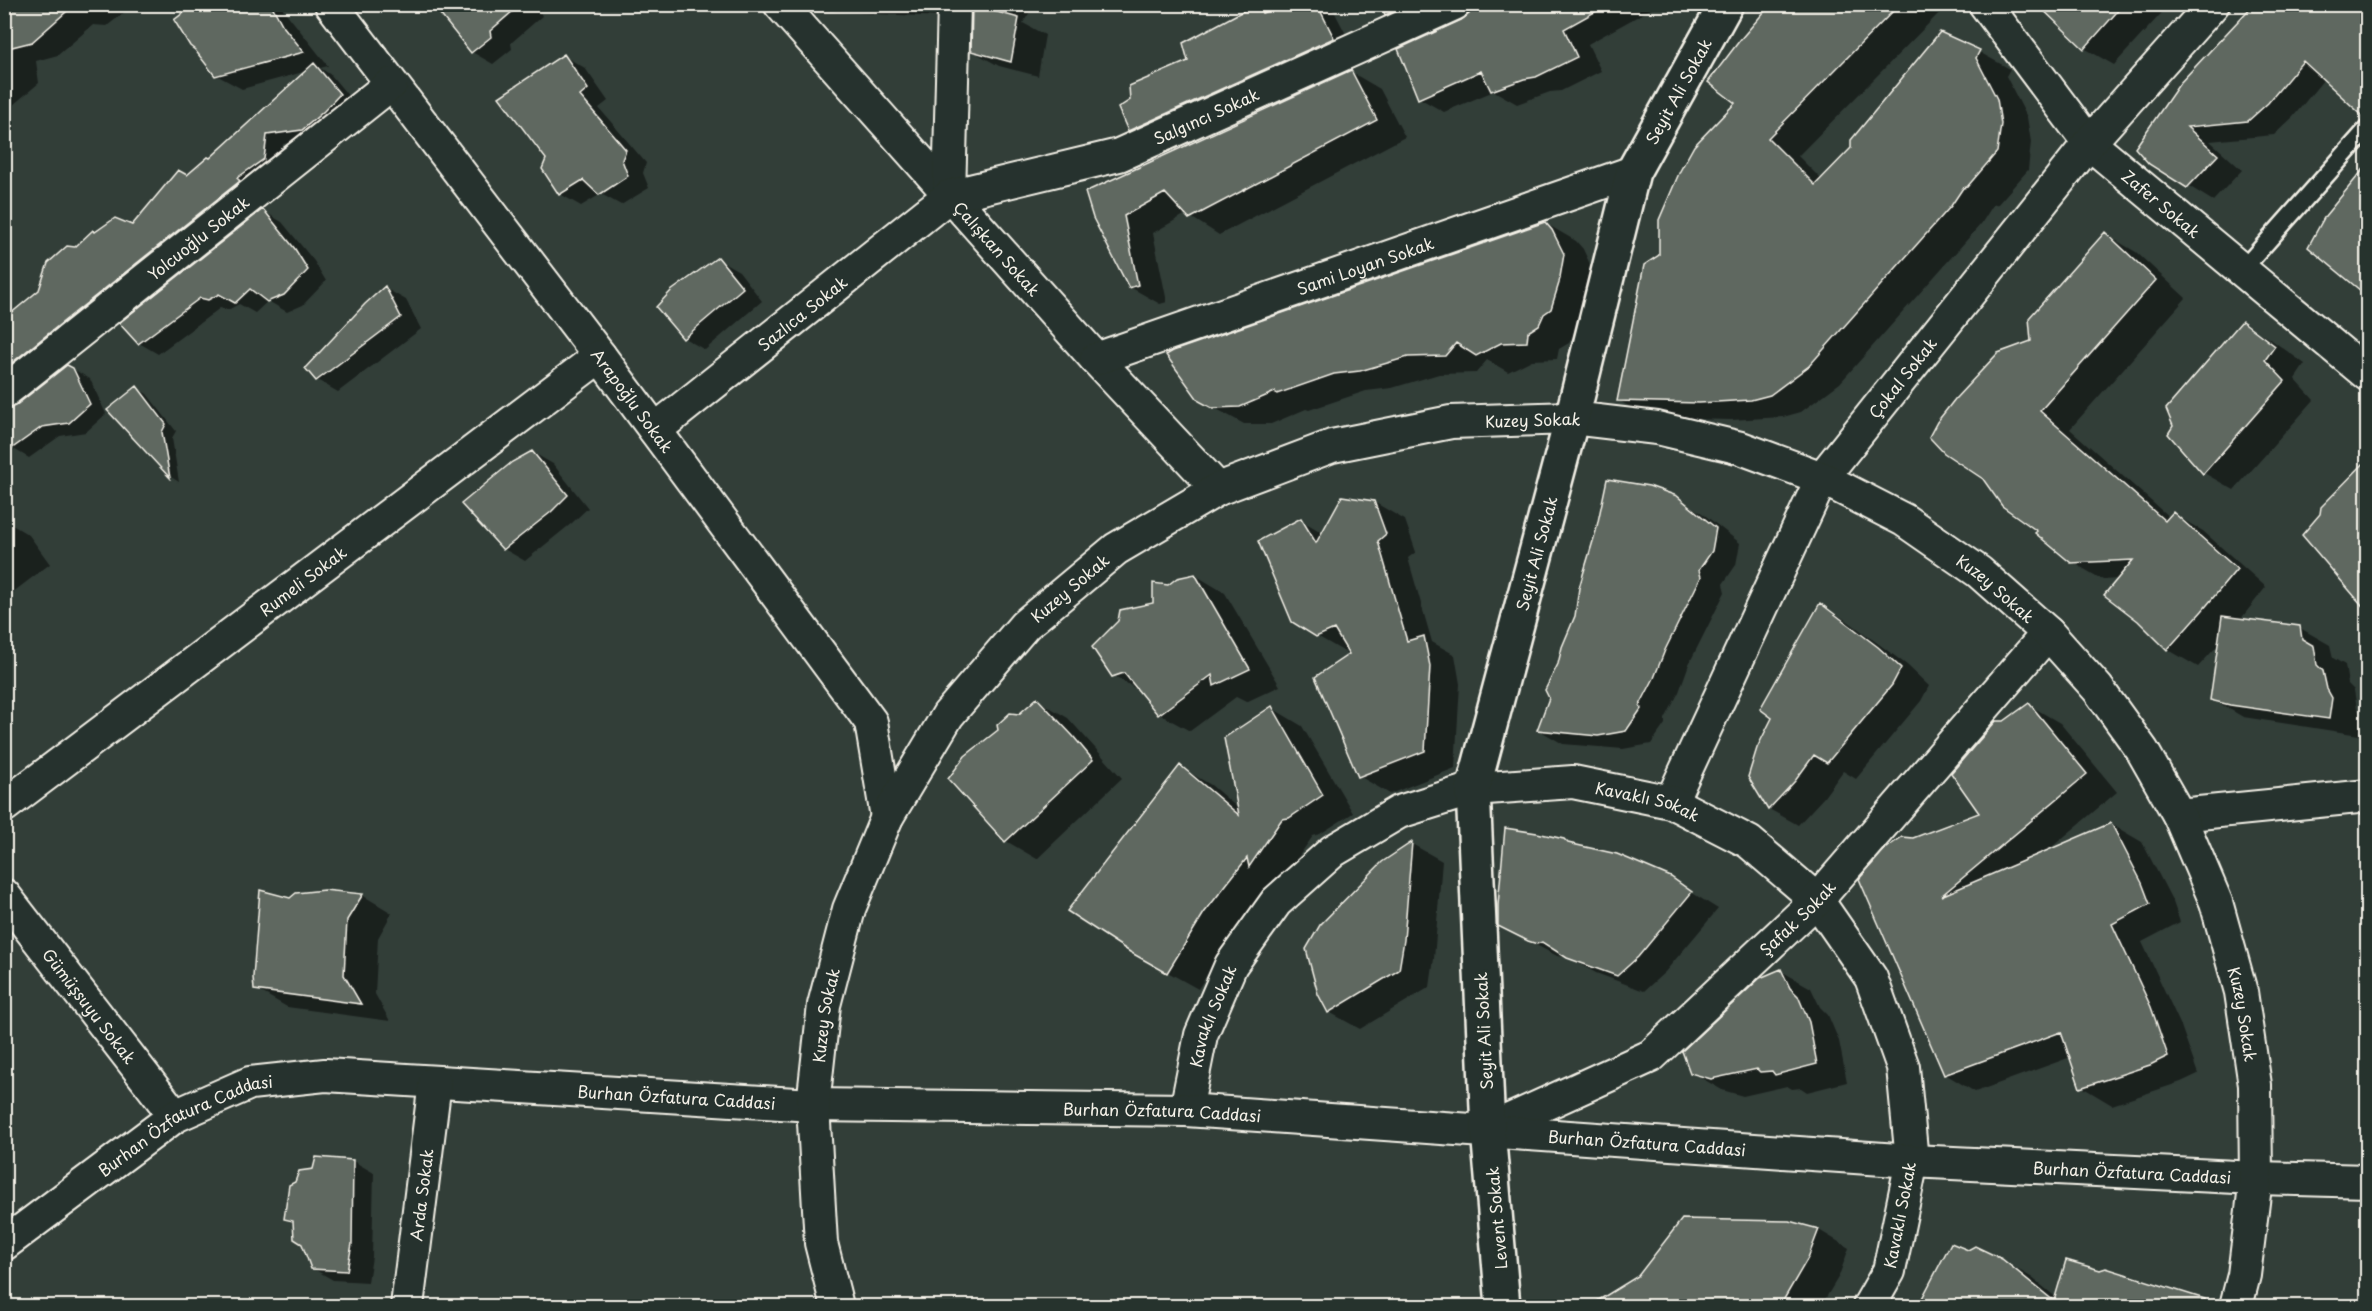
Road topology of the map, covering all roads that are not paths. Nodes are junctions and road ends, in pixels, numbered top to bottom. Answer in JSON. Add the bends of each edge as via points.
{"nodes":[{"id":1,"x":331,"y":4,"type":"edge"},
{"id":2,"x":780,"y":4,"type":"edge"},
{"id":3,"x":954,"y":4,"type":"edge"},
{"id":4,"x":1454,"y":4,"type":"edge"},
{"id":5,"x":1726,"y":4,"type":"edge"},
{"id":6,"x":1985,"y":4,"type":"edge"},
{"id":7,"x":2212,"y":4,"type":"edge"},
{"id":8,"x":391,"y":84,"type":"junction"},
{"id":9,"x":2367,"y":128,"type":"edge"},
{"id":10,"x":2089,"y":143,"type":"junction"},
{"id":11,"x":1633,"y":172,"type":"junction"},
{"id":12,"x":950,"y":196,"type":"junction"},
{"id":13,"x":2242,"y":270,"type":"junction"},
{"id":14,"x":600,"y":356,"type":"junction"},
{"id":15,"x":1096,"y":359,"type":"junction"},
{"id":16,"x":2367,"y":375,"type":"edge"},
{"id":17,"x":4,"y":392,"type":"edge"},
{"id":18,"x":1572,"y":418,"type":"junction"},
{"id":19,"x":654,"y":430,"type":"junction"},
{"id":20,"x":1822,"y":478,"type":"junction"},
{"id":21,"x":1218,"y":489,"type":"junction"},
{"id":22,"x":2048,"y":633,"type":"junction"},
{"id":23,"x":1473,"y":789,"type":"junction"},
{"id":24,"x":2367,"y":796,"type":"edge"},
{"id":25,"x":1671,"y":802,"type":"junction"},
{"id":26,"x":4,"y":806,"type":"edge"},
{"id":27,"x":2179,"y":815,"type":"junction"},
{"id":28,"x":887,"y":817,"type":"junction"},
{"id":29,"x":4,"y":895,"type":"edge"},
{"id":30,"x":1817,"y":900,"type":"junction"},
{"id":31,"x":435,"y":1082,"type":"junction"},
{"id":32,"x":813,"y":1105,"type":"junction"},
{"id":33,"x":1186,"y":1110,"type":"junction"},
{"id":34,"x":175,"y":1116,"type":"junction"},
{"id":35,"x":1488,"y":1130,"type":"junction"},
{"id":36,"x":1912,"y":1161,"type":"junction"},
{"id":37,"x":2256,"y":1178,"type":"junction"},
{"id":38,"x":2367,"y":1181,"type":"edge"},
{"id":39,"x":4,"y":1244,"type":"edge"},
{"id":40,"x":407,"y":1306,"type":"edge"},
{"id":41,"x":837,"y":1306,"type":"edge"},
{"id":42,"x":1503,"y":1306,"type":"edge"},
{"id":43,"x":1869,"y":1306,"type":"edge"},
{"id":44,"x":2236,"y":1306,"type":"edge"}],
"edges":[{"from":1,"to":8,"type":"street","name":"Arapoğlu Sokak"},
{"from":2,"to":12,"type":"street","name":"Çalışkan Sokak"},
{"from":3,"to":12,"type":"street"},
{"from":4,"to":12,"type":"street","name":"Salgıncı Sokak","via":[[1119,155]]},
{"from":5,"to":11,"type":"street","name":"Seyit Ali Sokak"},
{"from":6,"to":10,"type":"street","name":"Zafer Sokak"},
{"from":7,"to":10,"type":"street","name":"Çokal Sokak"},
{"from":8,"to":14,"type":"street","name":"Arapoğlu Sokak"},
{"from":8,"to":17,"type":"street","name":"Yolcuoğlu Sokak"},
{"from":9,"to":13,"type":"lane"},
{"from":10,"to":13,"type":"street","name":"Zafer Sokak"},
{"from":10,"to":20,"type":"street","name":"Çokal Sokak"},
{"from":11,"to":15,"type":"street","name":"Sami Loyan Sokak"},
{"from":11,"to":18,"type":"street","name":"Seyit Ali Sokak"},
{"from":12,"to":15,"type":"street","name":"Çalışkan Sokak"},
{"from":12,"to":19,"type":"street","name":"Sazlıca Sokak"},
{"from":13,"to":16,"type":"street","name":"Zafer Sokak"},
{"from":14,"to":19,"type":"street","name":"Arapoğlu Sokak"},
{"from":14,"to":26,"type":"street","name":"Rumeli Sokak"},
{"from":15,"to":21,"type":"street","name":"Çalışkan Sokak"},
{"from":18,"to":20,"type":"street","name":"Kuzey Sokak","via":[[1657,428],[1741,448]]},
{"from":18,"to":21,"type":"street","name":"Kuzey Sokak","via":[[1451,422],[1332,446]]},
{"from":18,"to":23,"type":"street","name":"Seyit Ali Sokak"},
{"from":19,"to":28,"type":"street","name":"Arapoğlu Sokak","via":[[870,722]]},
{"from":20,"to":22,"type":"street","name":"Kuzey Sokak","via":[[1913,526],[1979,572]]},
{"from":20,"to":25,"type":"street","name":"Çokal Sokak"},
{"from":21,"to":28,"type":"street","name":"Kuzey Sokak","via":[[1116,549],[1025,625],[948,715]]},
{"from":22,"to":27,"type":"street","name":"Kuzey Sokak","via":[[2098,689],[2142,750]]},
{"from":22,"to":30,"type":"street","name":"Şafak Sokak"},
{"from":23,"to":25,"type":"street","name":"Kavaklı Sokak","via":[[1573,782]]},
{"from":23,"to":33,"type":"street","name":"Kavaklı Sokak","via":[[1399,812],[1333,851],[1276,902],[1231,965],[1201,1035]]},
{"from":23,"to":35,"type":"street","name":"Seyit Ali Sokak"},
{"from":24,"to":27,"type":"street"},
{"from":25,"to":30,"type":"street","name":"Kavaklı Sokak","via":[[1749,842]]},
{"from":27,"to":37,"type":"street","name":"Kuzey Sokak","via":[[2216,902],[2241,992],[2255,1085]]},
{"from":28,"to":32,"type":"street","name":"Kuzey Sokak","via":[[849,909],[827,994]]},
{"from":29,"to":34,"type":"street","name":"Gümüşsuyu Sokak"},
{"from":30,"to":35,"type":"street","name":"Şafak Sokak","via":[[1651,1056]]},
{"from":30,"to":36,"type":"street","name":"Kavaklı Sokak","via":[[1871,978],[1903,1067]]},
{"from":31,"to":32,"type":"street","name":"Burhan Özfatura Caddasi"},
{"from":31,"to":34,"type":"street","name":"Burhan Özfatura Caddasi","via":[[324,1075],[250,1083]]},
{"from":31,"to":40,"type":"street","name":"Arda Sokak"},
{"from":32,"to":33,"type":"street","name":"Burhan Özfatura Caddasi"},
{"from":32,"to":41,"type":"street","name":"Kuzey Sokak","via":[[820,1243]]},
{"from":33,"to":35,"type":"street","name":"Burhan Özfatura Caddasi"},
{"from":34,"to":39,"type":"street","name":"Burhan Özfatura Caddasi"},
{"from":35,"to":36,"type":"street","name":"Burhan Özfatura Caddasi"},
{"from":35,"to":42,"type":"street","name":"Levent Sokak"},
{"from":36,"to":37,"type":"street","name":"Burhan Özfatura Caddasi"},
{"from":36,"to":43,"type":"street","name":"Kavaklı Sokak","via":[[1889,1271]]},
{"from":37,"to":38,"type":"street","name":"Burhan Özfatura Caddasi"},
{"from":37,"to":44,"type":"street","name":"Kuzey Sokak","via":[[2244,1275]]}]}
